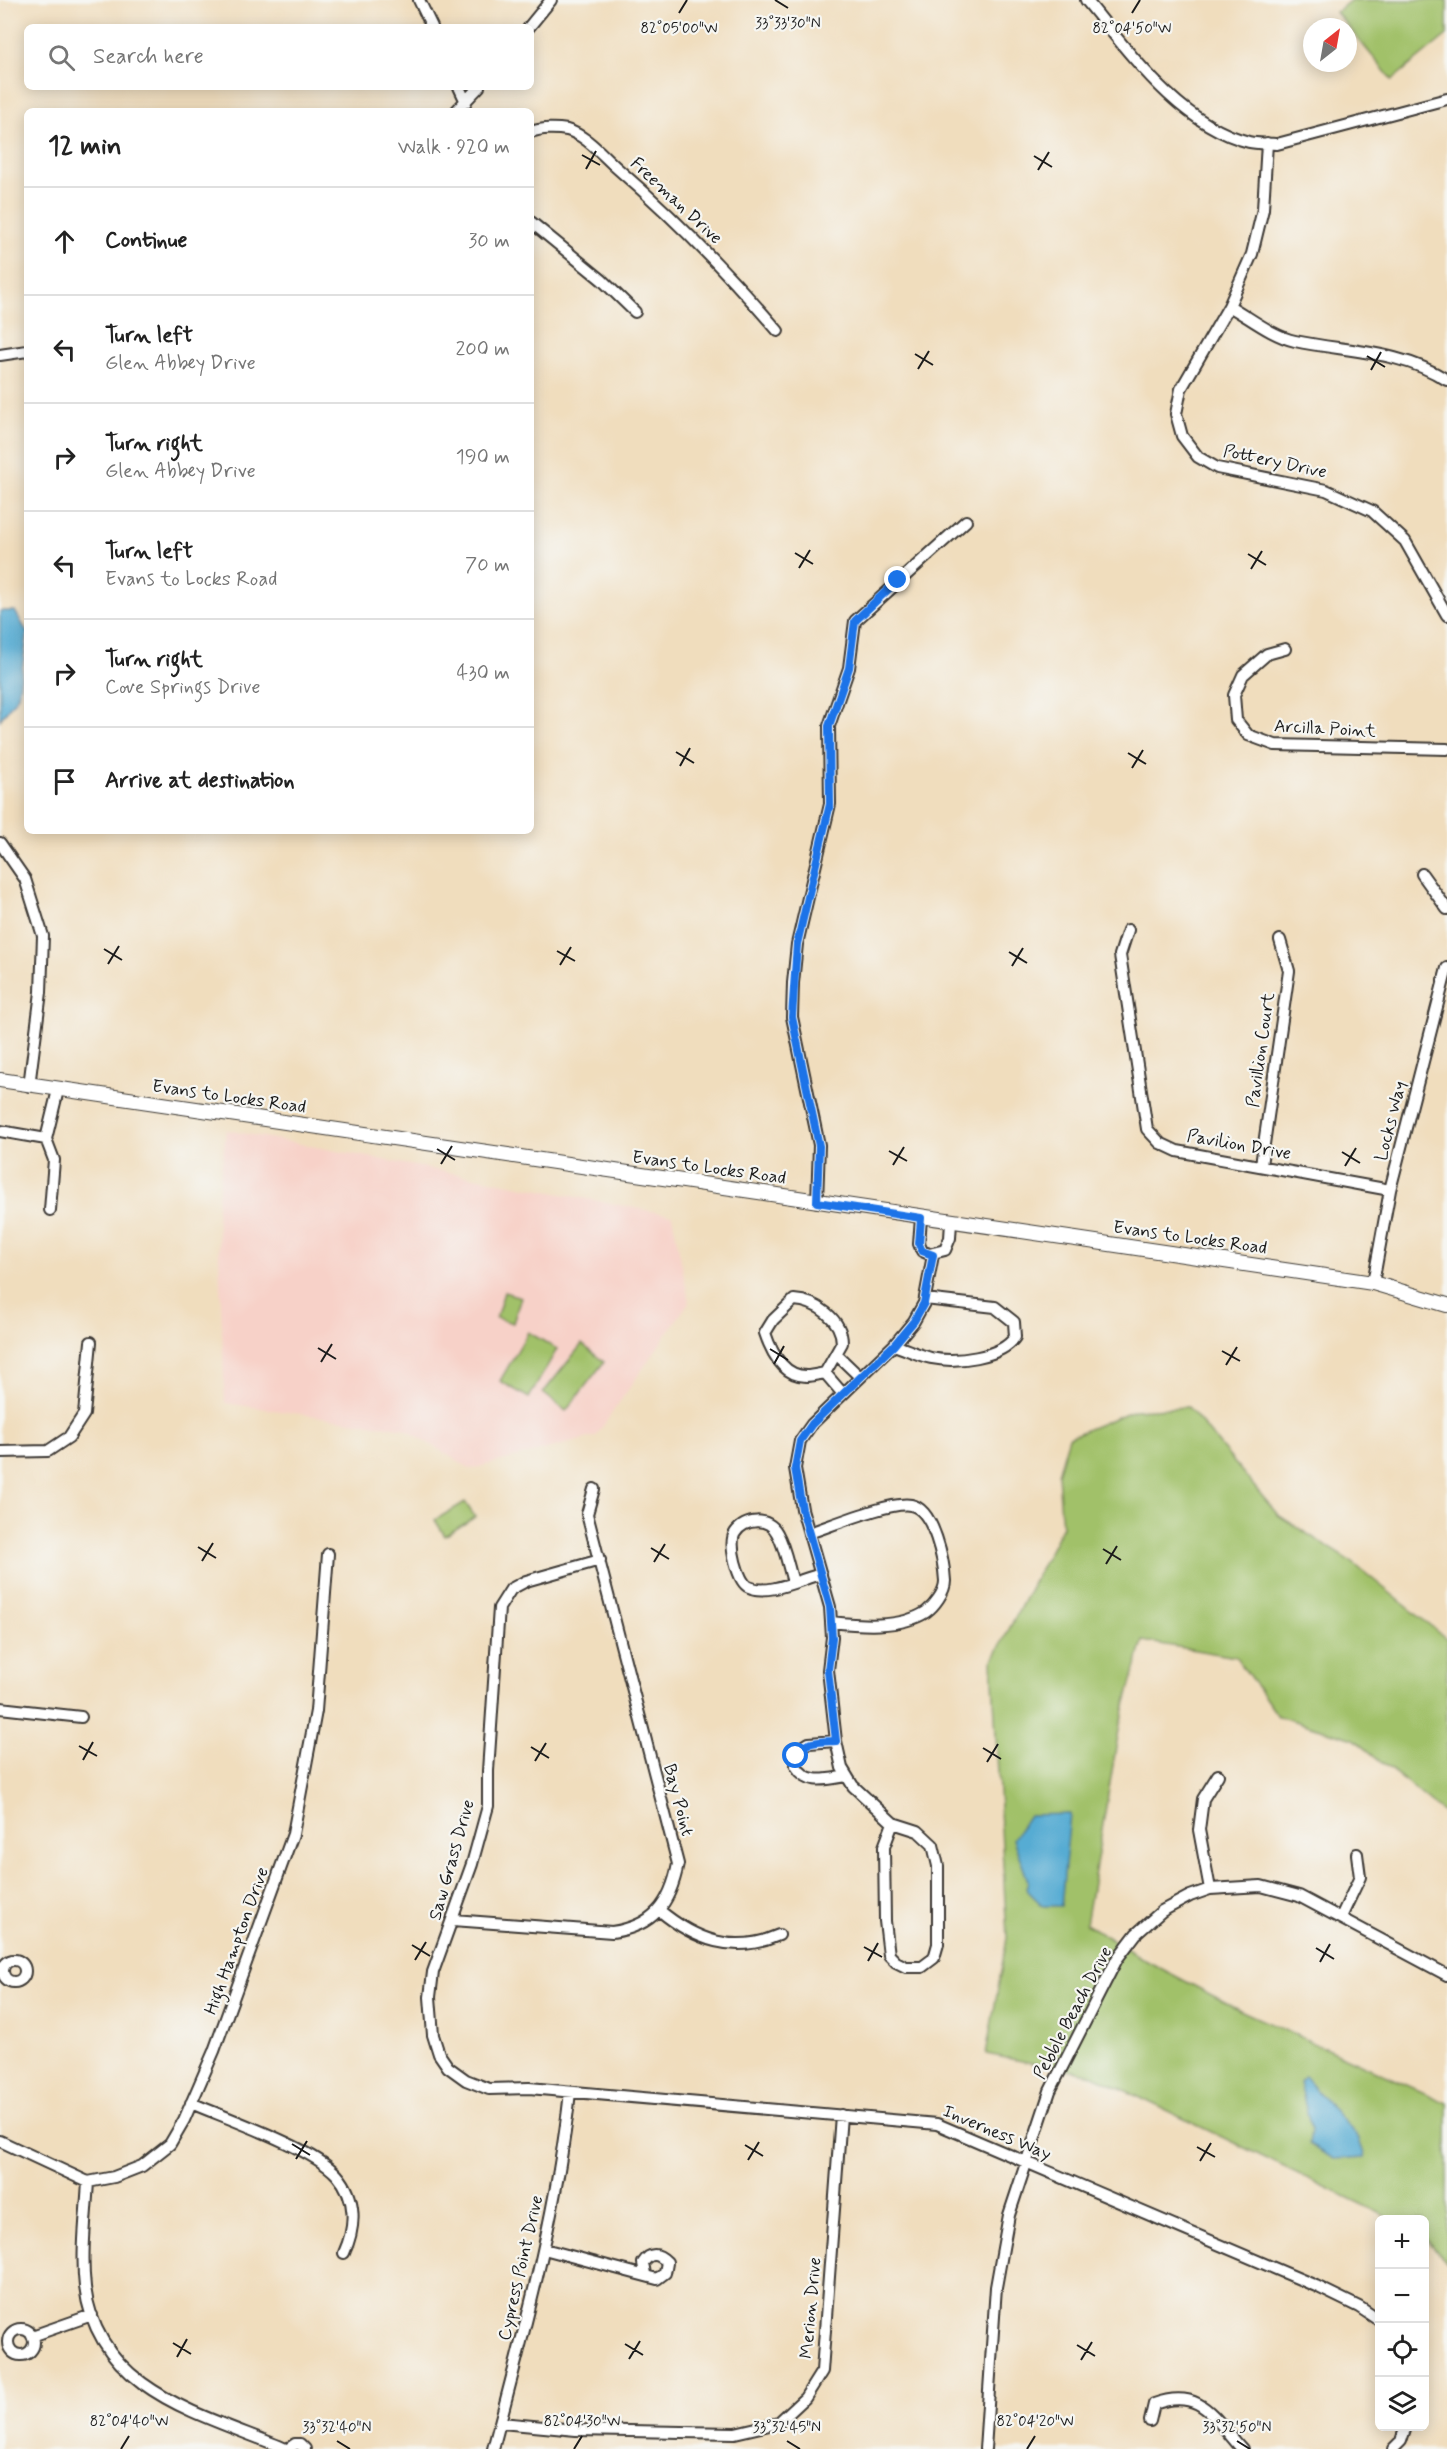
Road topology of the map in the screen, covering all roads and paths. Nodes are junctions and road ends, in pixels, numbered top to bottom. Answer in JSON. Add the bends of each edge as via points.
{"nodes":[{"id":1,"x":419,"y":0,"type":"edge"},
{"id":2,"x":551,"y":0,"type":"edge"},
{"id":3,"x":1086,"y":0,"type":"edge"},
{"id":4,"x":431,"y":24,"type":"edge"},
{"id":5,"x":531,"y":24,"type":"edge"},
{"id":6,"x":460,"y":90,"type":"edge"},
{"id":7,"x":476,"y":90,"type":"edge"},
{"id":8,"x":1447,"y":99,"type":"edge"},
{"id":9,"x":466,"y":102,"type":"junction"},
{"id":10,"x":459,"y":108,"type":"edge"},
{"id":11,"x":534,"y":131,"type":"edge"},
{"id":12,"x":1267,"y":143,"type":"junction"},
{"id":13,"x":534,"y":224,"type":"edge"},
{"id":14,"x":1229,"y":306,"type":"junction"},
{"id":15,"x":635,"y":312,"type":"dead end"},
{"id":16,"x":778,"y":331,"type":"dead end"},
{"id":17,"x":24,"y":351,"type":"edge"},
{"id":18,"x":0,"y":355,"type":"edge"},
{"id":19,"x":1447,"y":380,"type":"edge"},
{"id":20,"x":966,"y":521,"type":"dead end"},
{"id":21,"x":1447,"y":615,"type":"edge"},
{"id":22,"x":1285,"y":649,"type":"dead end"},
{"id":23,"x":1447,"y":749,"type":"edge"},
{"id":24,"x":0,"y":843,"type":"edge"},
{"id":25,"x":1422,"y":874,"type":"dead end"},
{"id":26,"x":1447,"y":909,"type":"edge"},
{"id":27,"x":1128,"y":930,"type":"dead end"},
{"id":28,"x":1280,"y":940,"type":"dead end"},
{"id":29,"x":1447,"y":968,"type":"edge"},
{"id":30,"x":0,"y":1080,"type":"edge"},
{"id":31,"x":29,"y":1086,"type":"junction"},
{"id":32,"x":58,"y":1090,"type":"junction"},
{"id":33,"x":0,"y":1131,"type":"edge"},
{"id":34,"x":46,"y":1139,"type":"junction"},
{"id":35,"x":1261,"y":1165,"type":"junction"},
{"id":36,"x":1390,"y":1190,"type":"junction"},
{"id":37,"x":817,"y":1202,"type":"junction"},
{"id":38,"x":50,"y":1210,"type":"dead end"},
{"id":39,"x":921,"y":1218,"type":"junction"},
{"id":40,"x":951,"y":1222,"type":"junction"},
{"id":41,"x":933,"y":1255,"type":"junction"},
{"id":42,"x":1373,"y":1283,"type":"junction"},
{"id":43,"x":925,"y":1299,"type":"junction"},
{"id":44,"x":1447,"y":1305,"type":"edge"},
{"id":45,"x":91,"y":1342,"type":"dead end"},
{"id":46,"x":894,"y":1345,"type":"junction"},
{"id":47,"x":836,"y":1354,"type":"junction"},
{"id":48,"x":825,"y":1373,"type":"junction"},
{"id":49,"x":860,"y":1377,"type":"junction"},
{"id":50,"x":843,"y":1394,"type":"junction"},
{"id":51,"x":0,"y":1452,"type":"edge"},
{"id":52,"x":594,"y":1489,"type":"dead end"},
{"id":53,"x":809,"y":1533,"type":"junction"},
{"id":54,"x":328,"y":1554,"type":"dead end"},
{"id":55,"x":600,"y":1560,"type":"junction"},
{"id":56,"x":820,"y":1574,"type":"junction"},
{"id":57,"x":793,"y":1582,"type":"junction"},
{"id":58,"x":831,"y":1622,"type":"junction"},
{"id":59,"x":0,"y":1708,"type":"edge"},
{"id":60,"x":81,"y":1717,"type":"dead end"},
{"id":61,"x":836,"y":1741,"type":"junction"},
{"id":62,"x":848,"y":1776,"type":"junction"},
{"id":63,"x":1218,"y":1776,"type":"dead end"},
{"id":64,"x":893,"y":1823,"type":"junction"},
{"id":65,"x":1357,"y":1854,"type":"dead end"},
{"id":66,"x":1210,"y":1889,"type":"junction"},
{"id":67,"x":659,"y":1910,"type":"junction"},
{"id":68,"x":1341,"y":1917,"type":"junction"},
{"id":69,"x":453,"y":1920,"type":"junction"},
{"id":70,"x":779,"y":1935,"type":"dead end"},
{"id":71,"x":1447,"y":1975,"type":"edge"},
{"id":72,"x":570,"y":2092,"type":"junction"},
{"id":73,"x":191,"y":2103,"type":"junction"},
{"id":74,"x":841,"y":2115,"type":"junction"},
{"id":75,"x":0,"y":2141,"type":"edge"},
{"id":76,"x":1025,"y":2163,"type":"junction"},
{"id":77,"x":88,"y":2182,"type":"junction"},
{"id":78,"x":544,"y":2249,"type":"junction"},
{"id":79,"x":344,"y":2253,"type":"dead end"},
{"id":80,"x":645,"y":2274,"type":"dead end"},
{"id":81,"x":92,"y":2314,"type":"junction"},
{"id":82,"x":1375,"y":2318,"type":"edge"},
{"id":83,"x":32,"y":2336,"type":"dead end"},
{"id":84,"x":1150,"y":2421,"type":"dead end"},
{"id":85,"x":500,"y":2423,"type":"junction"},
{"id":86,"x":1405,"y":2431,"type":"edge"},
{"id":87,"x":287,"y":2449,"type":"edge"},
{"id":88,"x":305,"y":2449,"type":"edge"},
{"id":89,"x":493,"y":2449,"type":"edge"},
{"id":90,"x":985,"y":2449,"type":"edge"},
{"id":91,"x":1242,"y":2449,"type":"edge"},
{"id":92,"x":1393,"y":2449,"type":"edge"}],
"edges":[{"from":1,"to":4,"type":"street"},
{"from":2,"to":5,"type":"street"},
{"from":3,"to":12,"type":"street","via":[[1145,71],[1176,101],[1220,131],[1250,142]]},
{"from":6,"to":9,"type":"street"},
{"from":7,"to":9,"type":"street"},
{"from":8,"to":12,"type":"street","via":[[1312,136]]},
{"from":9,"to":10,"type":"street"},
{"from":11,"to":16,"type":"street","name":"Freeman Drive","via":[[568,130],[588,143],[664,209]]},
{"from":12,"to":14,"type":"street","name":"Pottery Drive","via":[[1263,208],[1252,254]]},
{"from":13,"to":15,"type":"street"},
{"from":14,"to":19,"type":"street","via":[[1292,340],[1385,354],[1428,368]]},
{"from":14,"to":21,"type":"street","name":"Pottery Drive","via":[[1180,389],[1176,414],[1182,436],[1198,457],[1217,468],[1326,490],[1372,511],[1405,541]]},
{"from":17,"to":18,"type":"street"},
{"from":20,"to":37,"type":"street","via":[[855,621],[849,668],[829,726],[830,804],[797,944],[792,1017],[819,1146]]},
{"from":22,"to":23,"type":"street","name":"Arcilla Point","via":[[1267,654],[1243,675],[1234,695],[1236,720],[1248,735],[1275,745]]},
{"from":24,"to":31,"type":"street","via":[[25,879],[43,936],[41,992]]},
{"from":25,"to":26,"type":"street"},
{"from":27,"to":35,"type":"street","name":"Pavilion Drive","via":[[1120,955],[1147,1129],[1160,1143],[1177,1151]]},
{"from":28,"to":35,"type":"street","name":"Pavillion Court","via":[[1289,971]]},
{"from":29,"to":36,"type":"street","name":"Locks Way"},
{"from":30,"to":31,"type":"street","name":"Evans to Locks Road"},
{"from":31,"to":32,"type":"street","name":"Evans to Locks Road"},
{"from":32,"to":34,"type":"street"},
{"from":32,"to":37,"type":"street","name":"Evans to Locks Road"},
{"from":33,"to":34,"type":"street"},
{"from":34,"to":38,"type":"street","via":[[54,1160]]},
{"from":35,"to":36,"type":"street","name":"Pavilion Drive"},
{"from":36,"to":42,"type":"street","name":"Locks Way"},
{"from":37,"to":39,"type":"street","name":"Evans to Locks Road"},
{"from":39,"to":40,"type":"street","name":"Evans to Locks Road"},
{"from":39,"to":41,"type":"street","via":[[919,1244],[922,1251]]},
{"from":40,"to":41,"type":"street","via":[[945,1250]]},
{"from":40,"to":42,"type":"street","name":"Evans to Locks Road"},
{"from":41,"to":43,"type":"street"},
{"from":42,"to":44,"type":"street","name":"Evans to Locks Road"},
{"from":43,"to":46,"type":"street","via":[[914,1321]]},
{"from":43,"to":46,"type":"street","via":[[994,1307],[1014,1323],[1015,1337],[1009,1346],[993,1353],[957,1359],[932,1358]]},
{"from":45,"to":51,"type":"street","via":[[84,1414],[69,1437],[48,1451]]},
{"from":46,"to":49,"type":"street"},
{"from":47,"to":48,"type":"street"},
{"from":47,"to":48,"type":"street","via":[[842,1342],[838,1327],[827,1314],[804,1300],[794,1300],[785,1307],[765,1333],[778,1361],[792,1373]]},
{"from":47,"to":49,"type":"street"},
{"from":48,"to":50,"type":"street"},
{"from":49,"to":50,"type":"street"},
{"from":50,"to":53,"type":"street","via":[[800,1441],[795,1468]]},
{"from":52,"to":55,"type":"street","name":"Bay Point","via":[[587,1514]]},
{"from":53,"to":56,"type":"street"},
{"from":53,"to":58,"type":"street","via":[[886,1508],[911,1505],[931,1522],[937,1540],[945,1581],[943,1591],[926,1612],[904,1620],[861,1625]]},
{"from":54,"to":73,"type":"street","name":"High Hampton Drive","via":[[316,1711],[293,1834]]},
{"from":55,"to":67,"type":"street","name":"Bay Point","via":[[678,1864],[674,1883]]},
{"from":55,"to":69,"type":"street","name":"Saw Grass Drive","via":[[526,1581],[510,1590],[500,1608],[488,1806]]},
{"from":56,"to":57,"type":"street"},
{"from":56,"to":58,"type":"street"},
{"from":57,"to":57,"type":"street","via":[[762,1590],[748,1587],[740,1580],[732,1541],[735,1532],[752,1522],[769,1523],[777,1533]]},
{"from":58,"to":61,"type":"street","via":[[828,1670]]},
{"from":59,"to":60,"type":"street"},
{"from":61,"to":62,"type":"street","via":[[842,1768]]},
{"from":61,"to":62,"type":"street","via":[[809,1743],[798,1750],[796,1766],[808,1779],[818,1781]]},
{"from":62,"to":64,"type":"street","via":[[853,1786]]},
{"from":63,"to":66,"type":"street","via":[[1203,1799],[1199,1830]]},
{"from":64,"to":64,"type":"street","via":[[884,1847],[889,1955],[906,1967],[922,1967],[934,1958],[938,1944],[938,1866],[933,1845],[918,1831]]},
{"from":65,"to":68,"type":"street","via":[[1360,1877]]},
{"from":66,"to":68,"type":"street","name":"Pebble Beach Drive","via":[[1260,1886],[1282,1891]]},
{"from":66,"to":76,"type":"street","name":"Pebble Beach Drive","via":[[1161,1911],[1117,1959],[1050,2091]]},
{"from":67,"to":69,"type":"street","name":"Bay Point","via":[[634,1929],[612,1932]]},
{"from":67,"to":70,"type":"street","via":[[680,1928],[705,1939],[759,1944]]},
{"from":68,"to":71,"type":"street","name":"Pebble Beach Drive"},
{"from":69,"to":72,"type":"street","name":"Saw Grass Drive","via":[[433,1972],[430,1997],[439,2054],[448,2067],[466,2080],[489,2089]]},
{"from":72,"to":74,"type":"street","name":"Inverness Way"},
{"from":72,"to":78,"type":"street","name":"Cypress Point Drive","via":[[563,2159]]},
{"from":73,"to":77,"type":"street","name":"High Hampton Drive","via":[[170,2144],[142,2166]]},
{"from":73,"to":79,"type":"street","via":[[299,2150],[336,2175],[352,2207],[353,2226]]},
{"from":74,"to":76,"type":"street","name":"Inverness Way","via":[[938,2124]]},
{"from":74,"to":85,"type":"street","name":"Merion Drive","via":[[822,2371],[805,2398],[778,2423],[735,2433],[576,2430]]},
{"from":75,"to":77,"type":"street"},
{"from":76,"to":82,"type":"street","name":"Inverness Way","via":[[1316,2286]]},
{"from":76,"to":90,"type":"street","name":"Pebble Beach Drive","via":[[1009,2215],[996,2287]]},
{"from":77,"to":81,"type":"street","via":[[85,2286]]},
{"from":78,"to":80,"type":"street"},
{"from":78,"to":85,"type":"street","name":"Cypress Point Drive"},
{"from":81,"to":83,"type":"street"},
{"from":81,"to":87,"type":"street","via":[[105,2346],[126,2373],[147,2389]]},
{"from":84,"to":91,"type":"street","via":[[1154,2404],[1173,2397],[1189,2398],[1206,2410]]},
{"from":85,"to":89,"type":"street","name":"Cypress Point Drive"},
{"from":86,"to":92,"type":"street"},
{"from":87,"to":88,"type":"street","via":[[300,2444]]}]}
